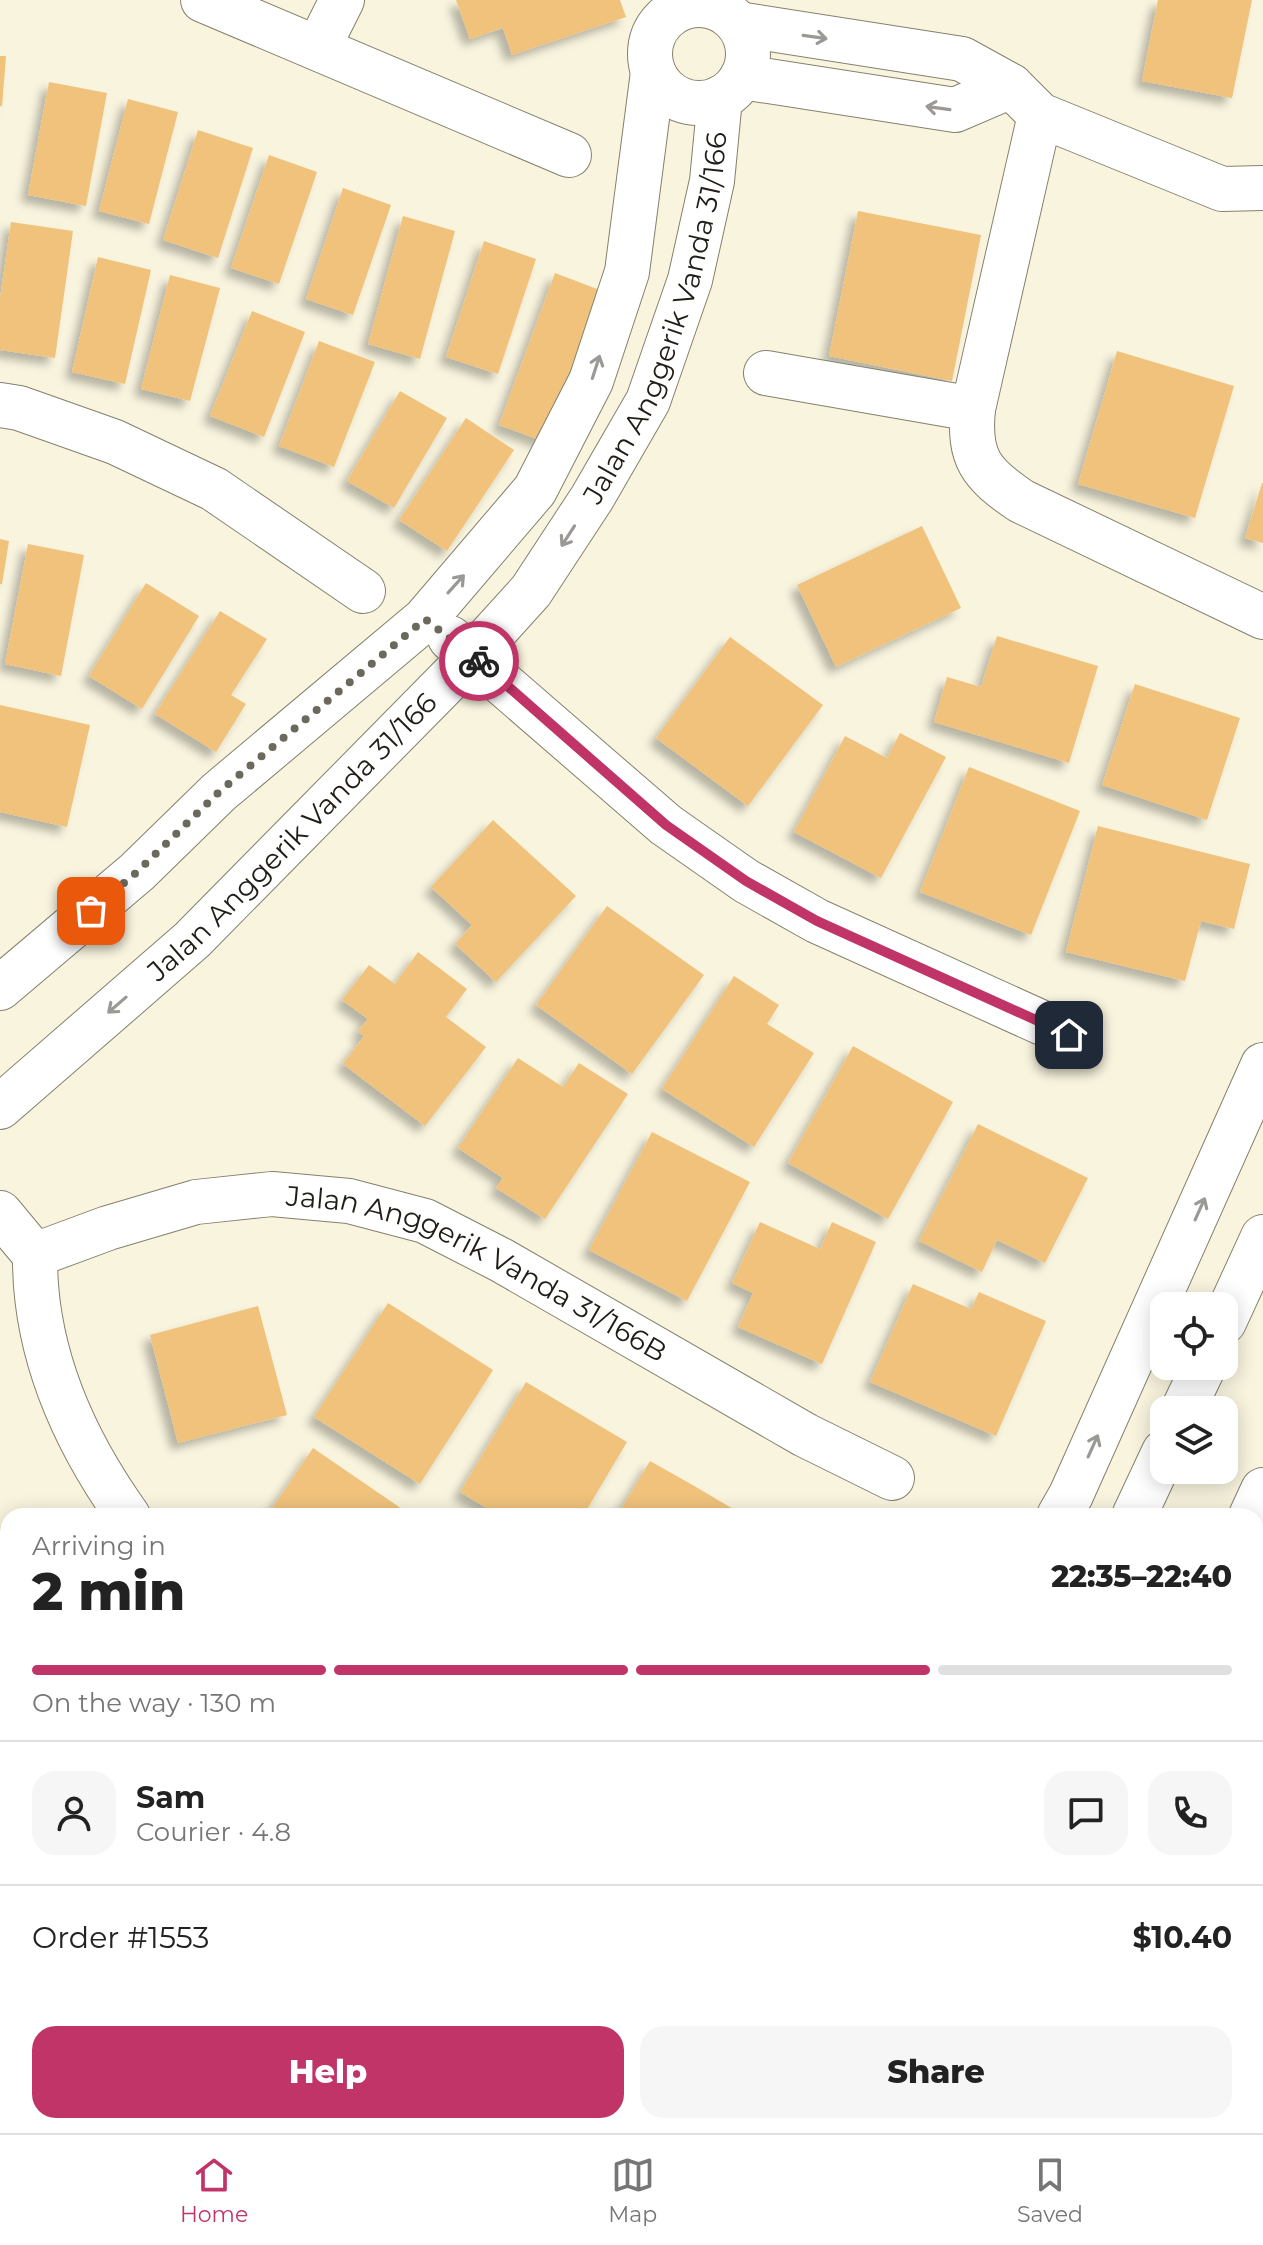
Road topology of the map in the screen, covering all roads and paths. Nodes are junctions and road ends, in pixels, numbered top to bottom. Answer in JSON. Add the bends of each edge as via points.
{"nodes":[{"id":1,"x":203,"y":0,"type":"edge"},
{"id":2,"x":342,"y":0,"type":"edge"},
{"id":3,"x":716,"y":10,"type":"edge"},
{"id":4,"x":650,"y":35,"type":"edge"},
{"id":5,"x":318,"y":48,"type":"junction"},
{"id":6,"x":731,"y":87,"type":"junction"},
{"id":7,"x":1026,"y":101,"type":"junction"},
{"id":8,"x":569,"y":155,"type":"dead end"},
{"id":9,"x":1263,"y":188,"type":"edge"},
{"id":10,"x":766,"y":373,"type":"dead end"},
{"id":11,"x":0,"y":405,"type":"edge"},
{"id":12,"x":973,"y":409,"type":"junction"},
{"id":13,"x":363,"y":591,"type":"dead end"},
{"id":14,"x":1263,"y":617,"type":"edge"},
{"id":15,"x":425,"y":619,"type":"junction"},
{"id":16,"x":473,"y":655,"type":"junction"},
{"id":17,"x":0,"y":988,"type":"edge"},
{"id":18,"x":1069,"y":1035,"type":"dead end"},
{"id":19,"x":1263,"y":1065,"type":"edge"},
{"id":20,"x":0,"y":1107,"type":"edge"},
{"id":21,"x":0,"y":1213,"type":"edge"},
{"id":22,"x":1263,"y":1237,"type":"edge"},
{"id":23,"x":35,"y":1255,"type":"junction"},
{"id":24,"x":1238,"y":1292,"type":"edge"},
{"id":25,"x":892,"y":1478,"type":"dead end"},
{"id":26,"x":1150,"y":1482,"type":"edge"},
{"id":27,"x":123,"y":1508,"type":"edge"},
{"id":28,"x":1063,"y":1508,"type":"edge"},
{"id":29,"x":1138,"y":1508,"type":"edge"}],
"edges":[{"from":1,"to":5,"type":"street"},
{"from":2,"to":5,"type":"street"},
{"from":3,"to":4,"type":"street","via":[[681,8]]},
{"from":3,"to":6,"type":"street","via":[[747,45],[748,56]]},
{"from":3,"to":7,"type":"street","one_way":true,"via":[[962,59]]},
{"from":4,"to":6,"type":"street","via":[[669,93],[694,103]]},
{"from":15,"to":4,"type":"street","name":"Jalan Anggerik Vanda 31/166","one_way":true,"via":[[535,490],[591,381],[627,272]]},
{"from":5,"to":8,"type":"street"},
{"from":7,"to":6,"type":"street","one_way":true,"via":[[955,110],[776,84]]},
{"from":6,"to":16,"type":"street","name":"Jalan Anggerik Vanda 31/166","one_way":true,"via":[[690,280],[648,401],[531,591]]},
{"from":7,"to":9,"type":"street","via":[[1222,189]]},
{"from":7,"to":12,"type":"street"},
{"from":10,"to":12,"type":"street"},
{"from":11,"to":13,"type":"street","via":[[115,442],[214,489]]},
{"from":12,"to":14,"type":"street","via":[[977,459],[992,482],[1021,501]]},
{"from":15,"to":16,"type":"street"},
{"from":15,"to":17,"type":"street","name":"Jalan Anggerik Vanda 31/166","via":[[219,792],[137,872]]},
{"from":16,"to":18,"type":"street","via":[[666,825],[746,881],[817,921]]},
{"from":16,"to":20,"type":"street","name":"Jalan Anggerik Vanda 31/166","one_way":true,"via":[[192,940]]},
{"from":28,"to":19,"type":"street","one_way":true},
{"from":21,"to":23,"type":"street"},
{"from":22,"to":24,"type":"street"},
{"from":23,"to":25,"type":"street","name":"Jalan Anggerik Vanda 31/166B","via":[[196,1202],[272,1194],[349,1201],[425,1221],[805,1435]]},
{"from":23,"to":27,"type":"street","via":[[43,1341],[59,1388],[79,1438]]},
{"from":26,"to":29,"type":"street"}]}
